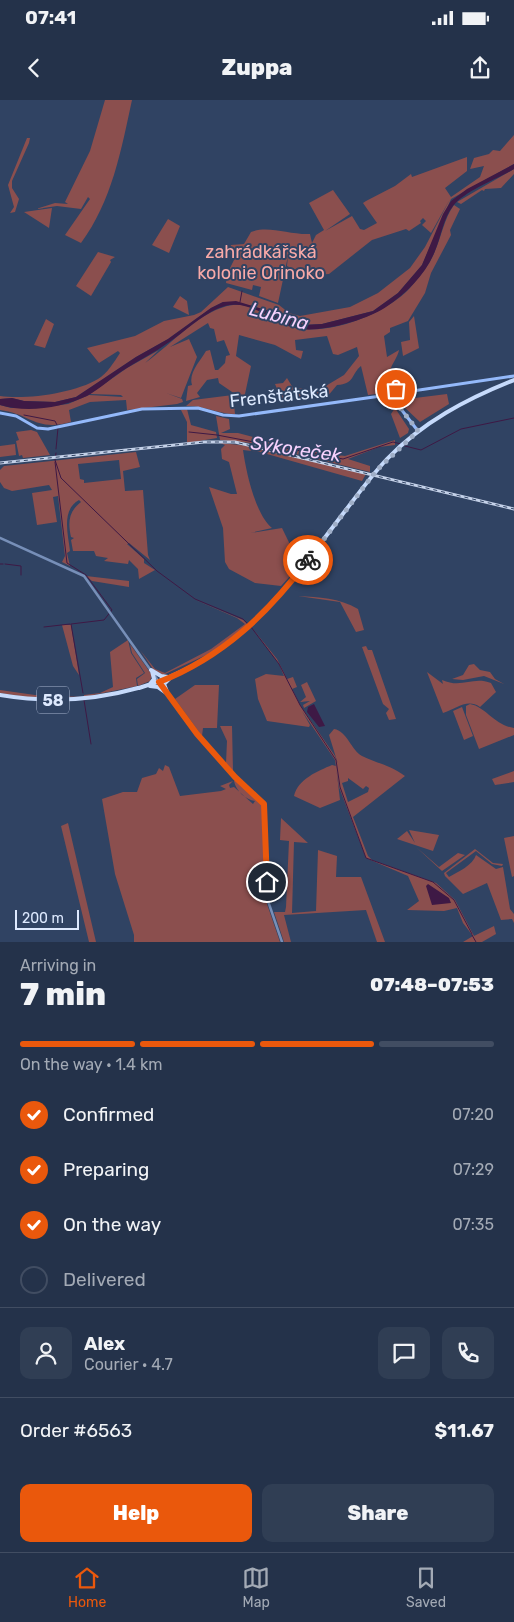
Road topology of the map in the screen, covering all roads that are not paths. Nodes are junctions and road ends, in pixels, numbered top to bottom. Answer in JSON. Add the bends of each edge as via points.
{"nodes":[{"id":1,"x":514,"y":378,"type":"edge"},
{"id":2,"x":399,"y":393,"type":"junction"},
{"id":3,"x":388,"y":395,"type":"junction"},
{"id":4,"x":394,"y":400,"type":"junction"},
{"id":5,"x":0,"y":413,"type":"edge"},
{"id":6,"x":418,"y":431,"type":"junction"},
{"id":7,"x":0,"y":538,"type":"edge"},
{"id":8,"x":151,"y":670,"type":"junction"},
{"id":9,"x":170,"y":677,"type":"junction"},
{"id":10,"x":159,"y":682,"type":"junction"},
{"id":11,"x":148,"y":685,"type":"junction"},
{"id":12,"x":168,"y":694,"type":"junction"},
{"id":13,"x":0,"y":695,"type":"edge"},
{"id":14,"x":282,"y":942,"type":"edge"}],
"edges":[{"from":1,"to":2,"type":"main road"},
{"from":1,"to":6,"type":"main road","number":"58","via":[[451,409]]},
{"from":2,"to":3,"type":"main road","name":"Frenštátská","via":[[394,388]]},
{"from":2,"to":4,"type":"main road"},
{"from":3,"to":4,"type":"main road"},
{"from":3,"to":5,"type":"main road","name":"Frenštátská","via":[[239,416],[198,408],[140,410],[58,429],[39,429],[16,416]]},
{"from":4,"to":6,"type":"main road"},
{"from":6,"to":9,"type":"main road","number":"58","via":[[367,483],[281,595],[255,623],[219,651]]},
{"from":7,"to":8,"type":"street","via":[[89,580]]},
{"from":8,"to":9,"type":"main road","via":[[162,677]]},
{"from":8,"to":10,"type":"street"},
{"from":8,"to":11,"type":"main road","via":[[154,679]]},
{"from":9,"to":10,"type":"main road","number":"58"},
{"from":9,"to":12,"type":"main road","via":[[165,684]]},
{"from":10,"to":11,"type":"main road","number":"58"},
{"from":10,"to":12,"type":"street"},
{"from":11,"to":12,"type":"main road"},
{"from":11,"to":13,"type":"main road","number":"58","via":[[95,698],[69,700]]},
{"from":12,"to":14,"type":"street","via":[[197,734],[264,804],[268,901]]}]}
